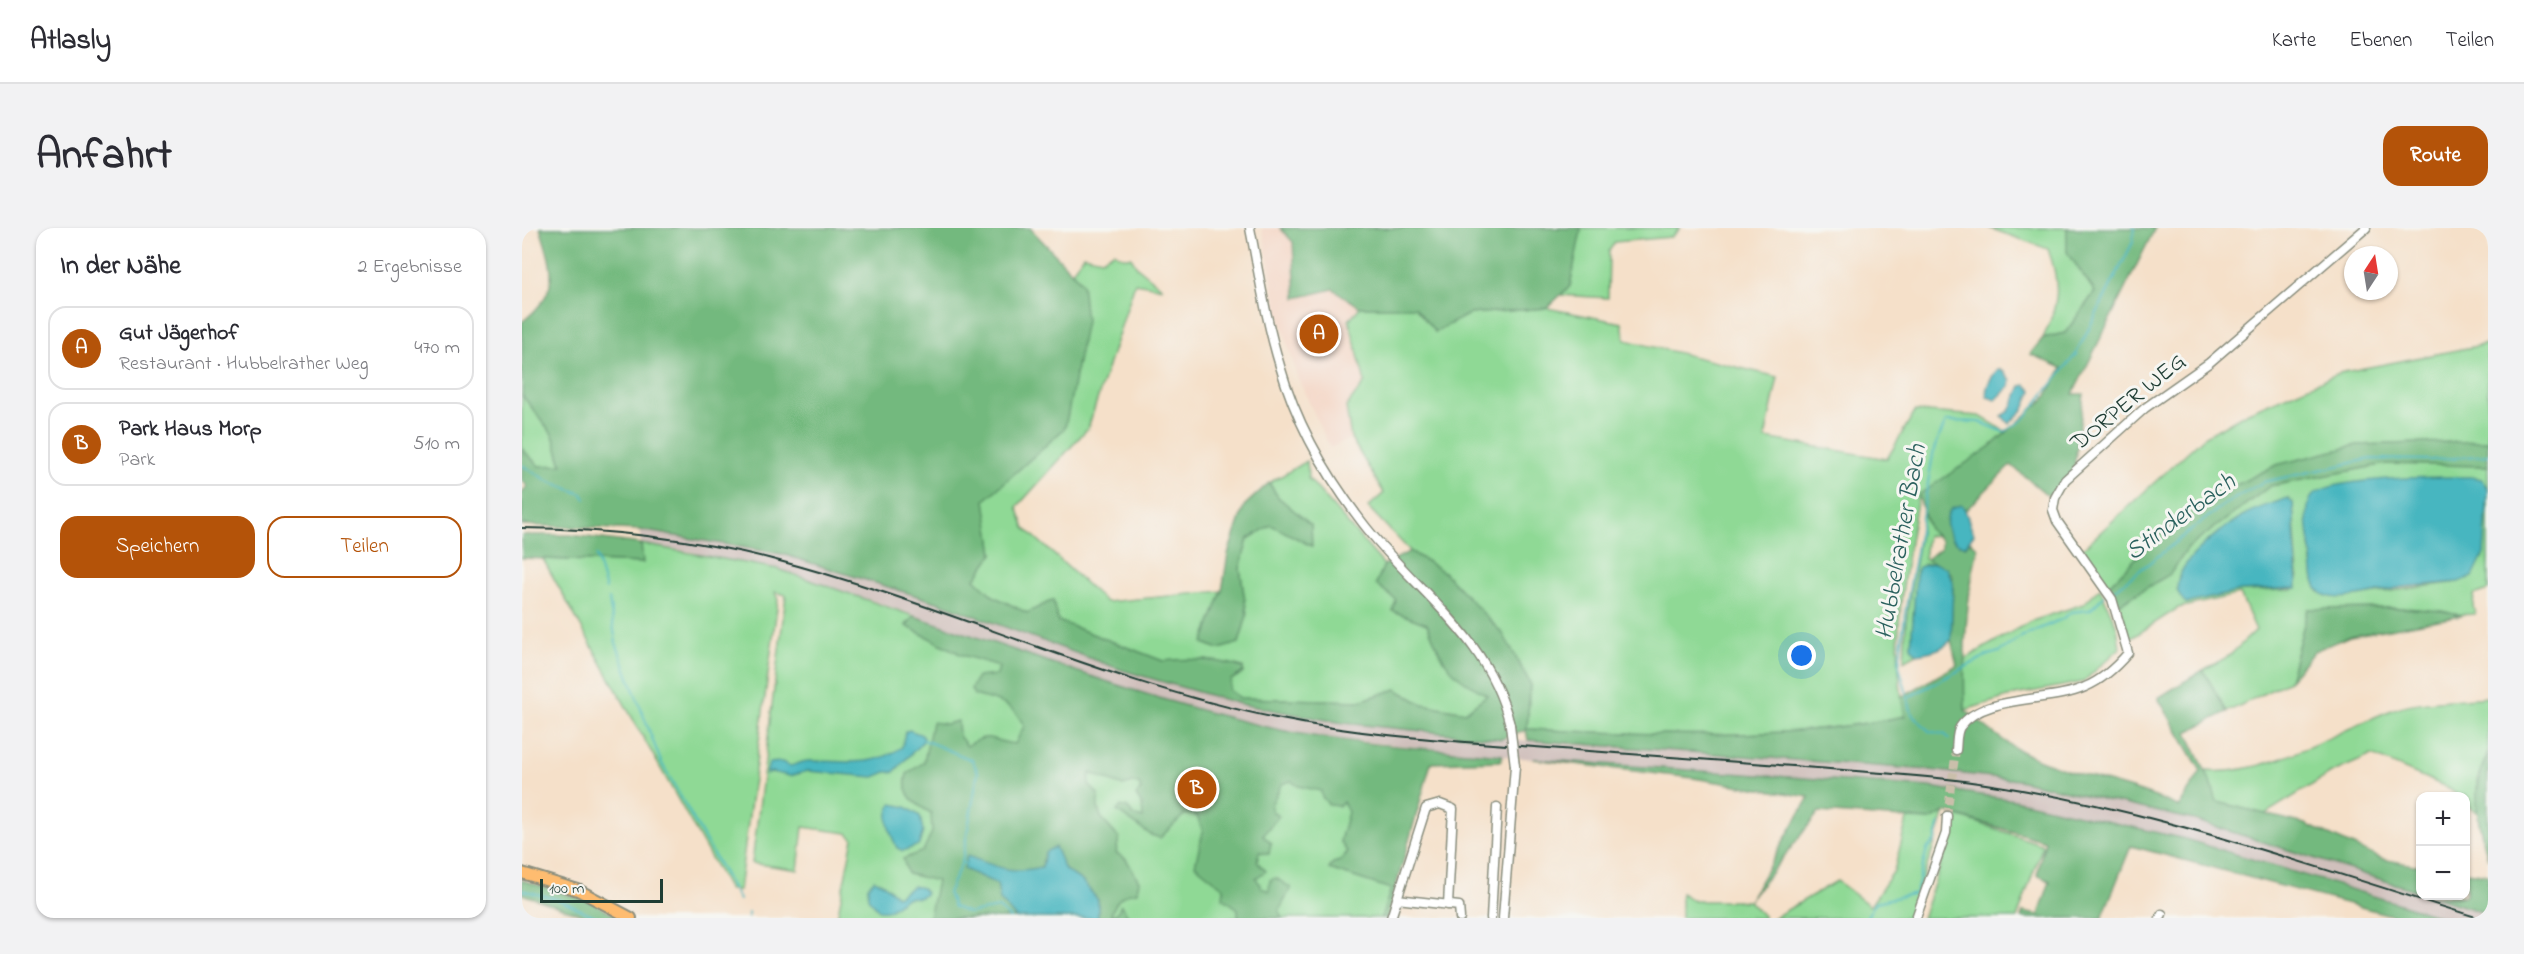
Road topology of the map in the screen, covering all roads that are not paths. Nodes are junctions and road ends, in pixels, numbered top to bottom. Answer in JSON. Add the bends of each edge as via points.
{"nodes":[{"id":1,"x":1250,"y":228,"type":"edge"},
{"id":2,"x":2366,"y":228,"type":"edge"},
{"id":3,"x":1956,"y":750,"type":"tunnel mouth"},
{"id":4,"x":1497,"y":807,"type":"dead end"},
{"id":5,"x":1947,"y":816,"type":"tunnel mouth"},
{"id":6,"x":522,"y":873,"type":"edge"},
{"id":7,"x":1397,"y":899,"type":"junction"},
{"id":8,"x":1448,"y":905,"type":"junction"},
{"id":9,"x":631,"y":918,"type":"edge"},
{"id":10,"x":1391,"y":918,"type":"edge"},
{"id":11,"x":1460,"y":918,"type":"edge"},
{"id":12,"x":1491,"y":918,"type":"edge"},
{"id":13,"x":1503,"y":918,"type":"edge"},
{"id":14,"x":1916,"y":918,"type":"edge"}],
"edges":[{"from":1,"to":13,"type":"street","bridge":true,"via":[[1280,368],[1316,452],[1377,541],[1471,641],[1496,684],[1510,725],[1515,766]]},
{"from":2,"to":3,"type":"street","name":"DORPER WEG","via":[[2209,363],[2145,408],[2065,480],[2055,498],[2053,510],[2057,521],[2107,591],[2128,653],[2114,669],[2084,688],[1975,714],[1959,729]]},
{"from":4,"to":12,"type":"street"},
{"from":5,"to":14,"type":"street","via":[[1946,833]]},
{"from":6,"to":9,"type":"main road","via":[[578,890]]},
{"from":7,"to":8,"type":"street"},
{"from":7,"to":8,"type":"street","via":[[1426,808],[1440,804],[1453,809]]},
{"from":7,"to":10,"type":"street"},
{"from":8,"to":11,"type":"street","via":[[1460,906]]}]}
